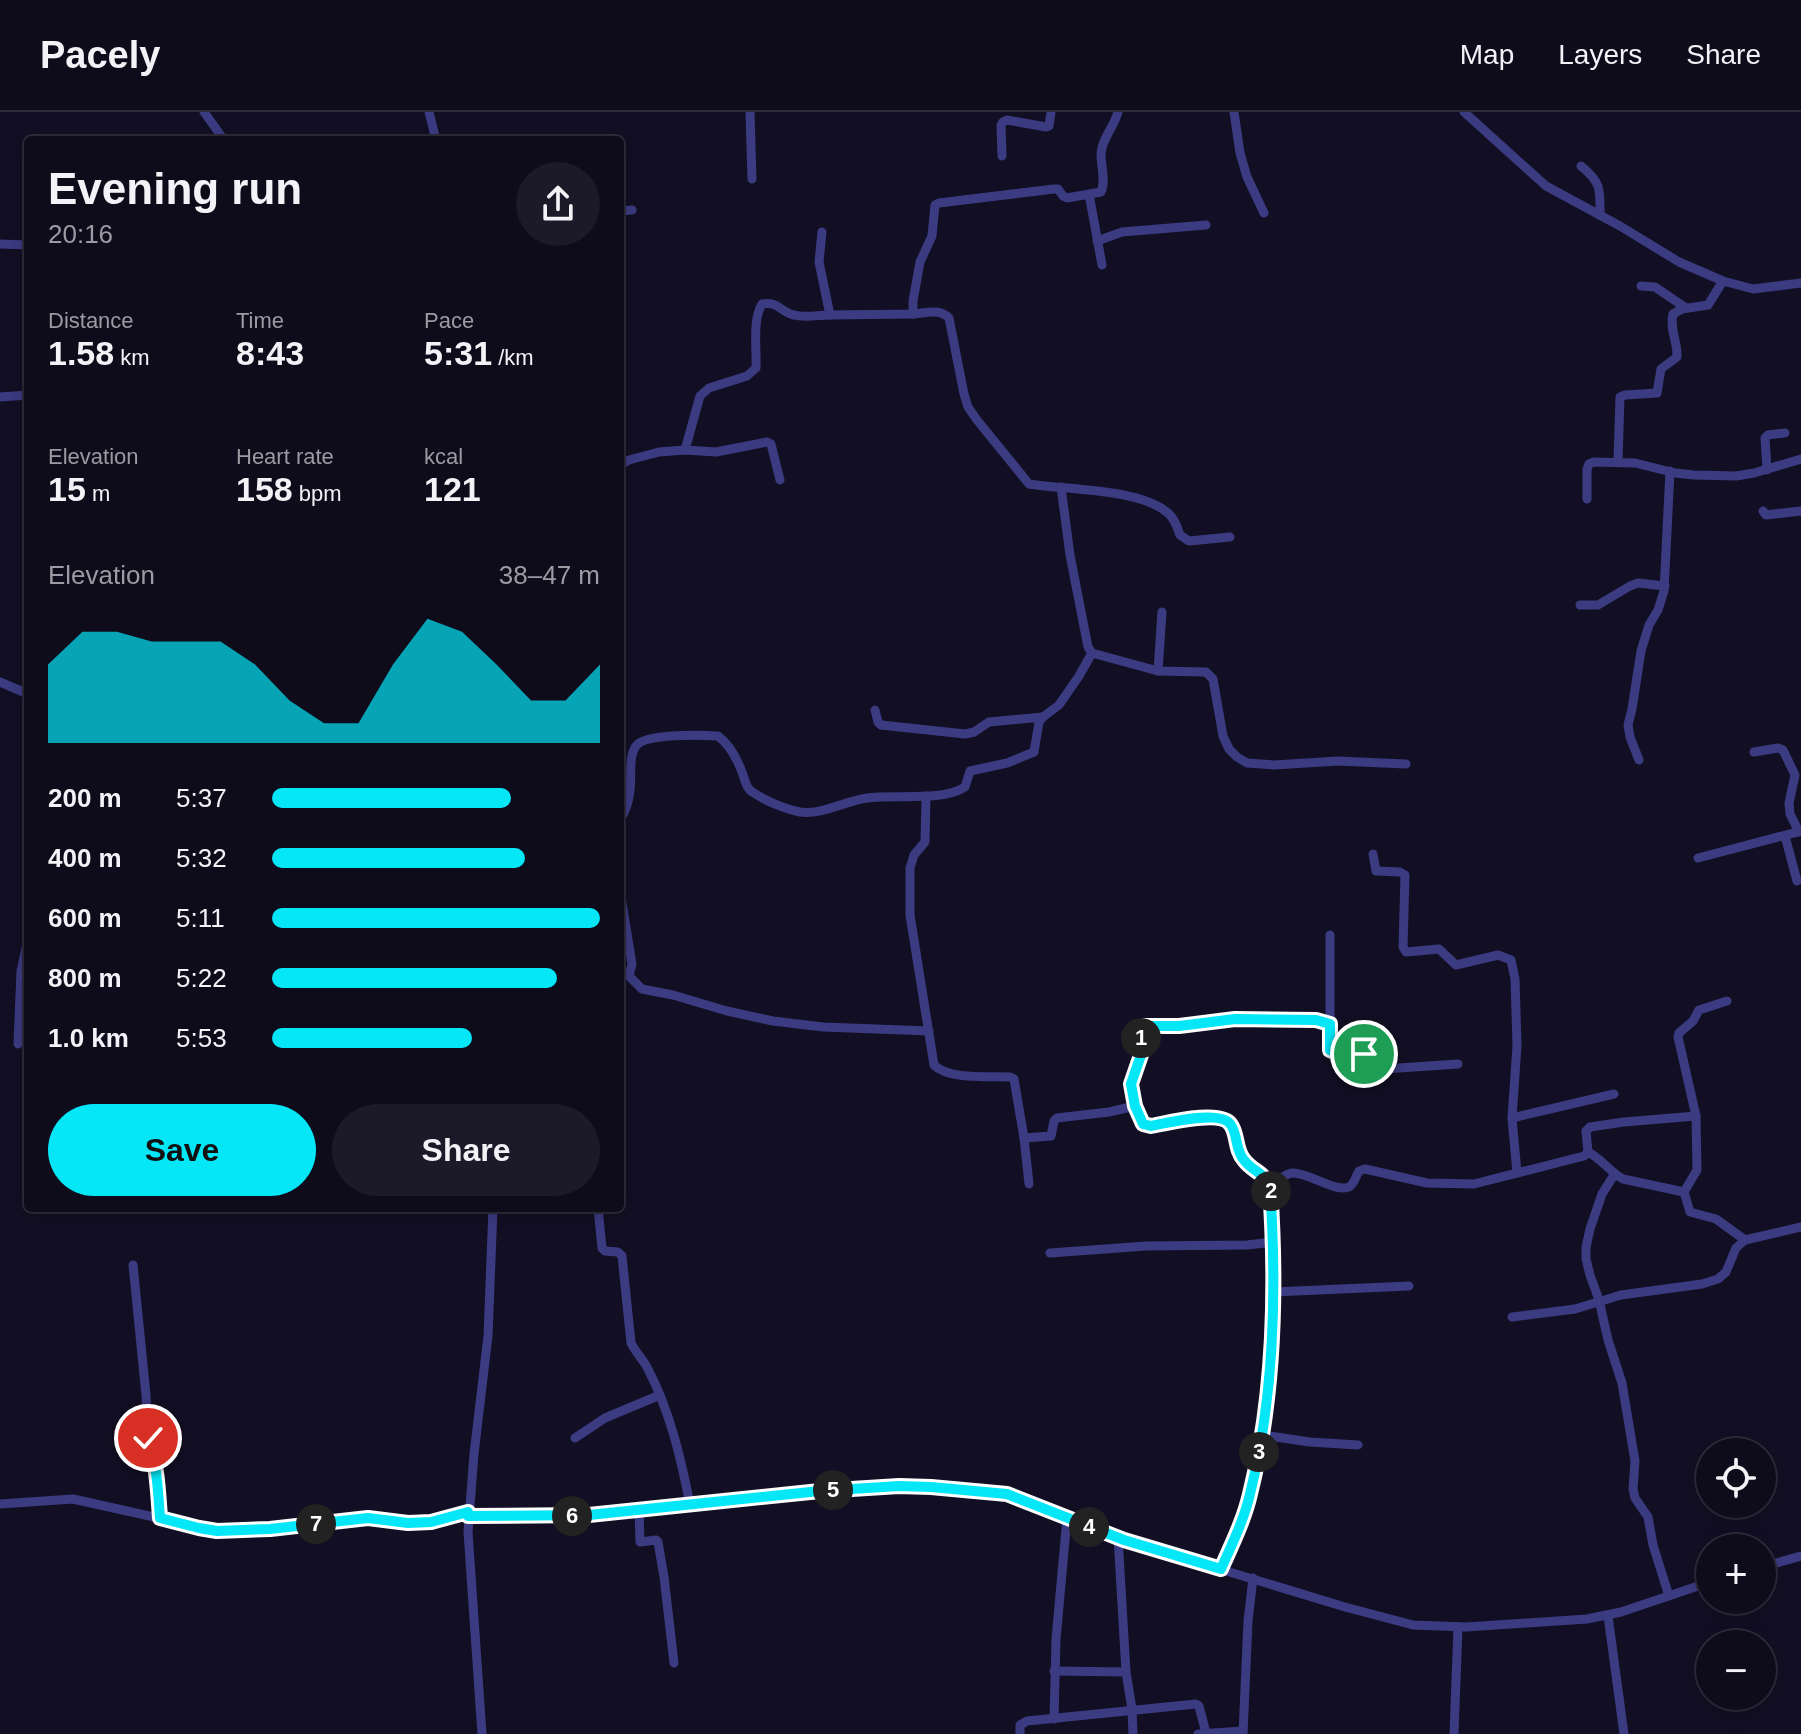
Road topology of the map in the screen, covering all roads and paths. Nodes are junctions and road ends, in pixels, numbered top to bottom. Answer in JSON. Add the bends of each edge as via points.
{"nodes":[{"id":1,"x":204,"y":112,"type":"edge"},
{"id":2,"x":429,"y":112,"type":"edge"},
{"id":3,"x":750,"y":112,"type":"edge"},
{"id":4,"x":1051,"y":112,"type":"edge"},
{"id":5,"x":1118,"y":112,"type":"edge"},
{"id":6,"x":1234,"y":112,"type":"edge"},
{"id":7,"x":1464,"y":112,"type":"edge"},
{"id":8,"x":221,"y":136,"type":"edge"},
{"id":9,"x":435,"y":136,"type":"edge"},
{"id":10,"x":1002,"y":156,"type":"dead end"},
{"id":11,"x":1581,"y":166,"type":"dead end"},
{"id":12,"x":752,"y":179,"type":"dead end"},
{"id":13,"x":1089,"y":194,"type":"junction"},
{"id":14,"x":632,"y":210,"type":"dead end"},
{"id":15,"x":624,"y":211,"type":"edge"},
{"id":16,"x":1264,"y":213,"type":"dead end"},
{"id":17,"x":1600,"y":215,"type":"junction"},
{"id":18,"x":1206,"y":225,"type":"dead end"},
{"id":19,"x":822,"y":232,"type":"dead end"},
{"id":20,"x":1097,"y":241,"type":"junction"},
{"id":21,"x":0,"y":244,"type":"edge"},
{"id":22,"x":24,"y":245,"type":"edge"},
{"id":23,"x":1102,"y":265,"type":"dead end"},
{"id":24,"x":1723,"y":281,"type":"junction"},
{"id":25,"x":1801,"y":283,"type":"edge"},
{"id":26,"x":1641,"y":286,"type":"dead end"},
{"id":27,"x":1686,"y":308,"type":"junction"},
{"id":28,"x":913,"y":314,"type":"junction"},
{"id":29,"x":830,"y":315,"type":"junction"},
{"id":30,"x":24,"y":395,"type":"edge"},
{"id":31,"x":0,"y":397,"type":"edge"},
{"id":32,"x":1785,"y":433,"type":"dead end"},
{"id":33,"x":685,"y":450,"type":"junction"},
{"id":34,"x":1801,"y":459,"type":"edge"},
{"id":35,"x":1618,"y":461,"type":"junction"},
{"id":36,"x":624,"y":463,"type":"edge"},
{"id":37,"x":1767,"y":470,"type":"junction"},
{"id":38,"x":1670,"y":471,"type":"junction"},
{"id":39,"x":780,"y":480,"type":"dead end"},
{"id":40,"x":1061,"y":487,"type":"junction"},
{"id":41,"x":1587,"y":499,"type":"dead end"},
{"id":42,"x":1763,"y":511,"type":"dead end"},
{"id":43,"x":1801,"y":511,"type":"edge"},
{"id":44,"x":1230,"y":537,"type":"dead end"},
{"id":45,"x":1665,"y":586,"type":"junction"},
{"id":46,"x":1580,"y":605,"type":"dead end"},
{"id":47,"x":1162,"y":612,"type":"dead end"},
{"id":48,"x":1092,"y":653,"type":"junction"},
{"id":49,"x":1158,"y":671,"type":"junction"},
{"id":50,"x":0,"y":682,"type":"edge"},
{"id":51,"x":24,"y":692,"type":"edge"},
{"id":52,"x":875,"y":710,"type":"dead end"},
{"id":53,"x":1043,"y":717,"type":"junction"},
{"id":54,"x":1754,"y":752,"type":"dead end"},
{"id":55,"x":1639,"y":760,"type":"dead end"},
{"id":56,"x":1406,"y":764,"type":"dead end"},
{"id":57,"x":926,"y":796,"type":"junction"},
{"id":58,"x":624,"y":813,"type":"edge"},
{"id":59,"x":1800,"y":832,"type":"edge"},
{"id":60,"x":1785,"y":836,"type":"junction"},
{"id":61,"x":1373,"y":854,"type":"dead end"},
{"id":62,"x":1698,"y":858,"type":"dead end"},
{"id":63,"x":1797,"y":881,"type":"dead end"},
{"id":64,"x":624,"y":913,"type":"edge"},
{"id":65,"x":1330,"y":935,"type":"dead end"},
{"id":66,"x":24,"y":957,"type":"edge"},
{"id":67,"x":625,"y":975,"type":"edge"},
{"id":68,"x":1727,"y":1001,"type":"dead end"},
{"id":69,"x":1330,"y":1024,"type":"junction"},
{"id":70,"x":929,"y":1031,"type":"junction"},
{"id":71,"x":18,"y":1044,"type":"dead end"},
{"id":72,"x":1458,"y":1064,"type":"dead end"},
{"id":73,"x":1614,"y":1094,"type":"dead end"},
{"id":74,"x":1135,"y":1106,"type":"junction"},
{"id":75,"x":1696,"y":1116,"type":"junction"},
{"id":76,"x":1512,"y":1118,"type":"junction"},
{"id":77,"x":1024,"y":1138,"type":"junction"},
{"id":78,"x":1588,"y":1152,"type":"junction"},
{"id":79,"x":1517,"y":1173,"type":"junction"},
{"id":80,"x":1614,"y":1175,"type":"junction"},
{"id":81,"x":1029,"y":1184,"type":"dead end"},
{"id":82,"x":1270,"y":1187,"type":"junction"},
{"id":83,"x":1684,"y":1192,"type":"junction"},
{"id":84,"x":493,"y":1212,"type":"edge"},
{"id":85,"x":598,"y":1212,"type":"edge"},
{"id":86,"x":1801,"y":1227,"type":"edge"},
{"id":87,"x":1745,"y":1240,"type":"junction"},
{"id":88,"x":1273,"y":1242,"type":"junction"},
{"id":89,"x":1050,"y":1253,"type":"dead end"},
{"id":90,"x":133,"y":1265,"type":"dead end"},
{"id":91,"x":1409,"y":1286,"type":"dead end"},
{"id":92,"x":1273,"y":1292,"type":"junction"},
{"id":93,"x":1599,"y":1300,"type":"junction"},
{"id":94,"x":1512,"y":1317,"type":"dead end"},
{"id":95,"x":660,"y":1395,"type":"junction"},
{"id":96,"x":1262,"y":1435,"type":"junction"},
{"id":97,"x":575,"y":1438,"type":"dead end"},
{"id":98,"x":1358,"y":1445,"type":"dead end"},
{"id":99,"x":0,"y":1504,"type":"edge"},
{"id":100,"x":690,"y":1505,"type":"junction"},
{"id":101,"x":639,"y":1510,"type":"junction"},
{"id":102,"x":468,"y":1514,"type":"junction"},
{"id":103,"x":160,"y":1518,"type":"junction"},
{"id":104,"x":1067,"y":1518,"type":"junction"},
{"id":105,"x":1118,"y":1537,"type":"junction"},
{"id":106,"x":1801,"y":1556,"type":"edge"},
{"id":107,"x":1776,"y":1563,"type":"edge"},
{"id":108,"x":1221,"y":1569,"type":"junction"},
{"id":109,"x":1253,"y":1578,"type":"junction"},
{"id":110,"x":1696,"y":1587,"type":"edge"},
{"id":111,"x":1669,"y":1596,"type":"junction"},
{"id":112,"x":1608,"y":1616,"type":"junction"},
{"id":113,"x":1458,"y":1627,"type":"junction"},
{"id":114,"x":674,"y":1663,"type":"dead end"},
{"id":115,"x":1054,"y":1671,"type":"junction"},
{"id":116,"x":1126,"y":1672,"type":"junction"},
{"id":117,"x":1132,"y":1709,"type":"junction"},
{"id":118,"x":1054,"y":1719,"type":"junction"},
{"id":119,"x":1243,"y":1732,"type":"edge"},
{"id":120,"x":1202,"y":1733,"type":"edge"},
{"id":121,"x":482,"y":1734,"type":"edge"},
{"id":122,"x":1020,"y":1734,"type":"edge"},
{"id":123,"x":1133,"y":1734,"type":"edge"},
{"id":124,"x":1454,"y":1734,"type":"edge"},
{"id":125,"x":1624,"y":1734,"type":"edge"}],
"edges":[{"from":1,"to":8,"type":"street"},
{"from":2,"to":9,"type":"street"},
{"from":3,"to":12,"type":"street"},
{"from":4,"to":10,"type":"street","via":[[1046,127],[1003,122]]},
{"from":5,"to":13,"type":"street","via":[[1103,144],[1103,190]]},
{"from":6,"to":16,"type":"street","via":[[1247,177]]},
{"from":7,"to":17,"type":"street","via":[[1546,186]]},
{"from":11,"to":17,"type":"street","via":[[1597,182]]},
{"from":13,"to":20,"type":"street"},
{"from":13,"to":28,"type":"street","via":[[1067,198],[1054,189],[935,205]]},
{"from":14,"to":15,"type":"street"},
{"from":17,"to":24,"type":"street","via":[[1679,262]]},
{"from":18,"to":20,"type":"street","via":[[1122,232]]},
{"from":19,"to":29,"type":"street","via":[[819,262]]},
{"from":20,"to":23,"type":"street"},
{"from":21,"to":22,"type":"street"},
{"from":24,"to":25,"type":"street","via":[[1753,289]]},
{"from":24,"to":27,"type":"street","via":[[1708,305]]},
{"from":26,"to":27,"type":"street","via":[[1655,287]]},
{"from":27,"to":35,"type":"street","via":[[1673,314],[1677,357],[1661,369],[1657,393],[1620,397]]},
{"from":28,"to":29,"type":"street"},
{"from":28,"to":40,"type":"street","via":[[939,312],[949,318],[968,407],[1029,484]]},
{"from":29,"to":33,"type":"street","via":[[795,316],[772,303],[762,304],[756,368],[704,391]]},
{"from":30,"to":31,"type":"street"},
{"from":32,"to":37,"type":"street","via":[[1765,438]]},
{"from":33,"to":36,"type":"street","via":[[641,455]]},
{"from":33,"to":39,"type":"street","via":[[716,452],[767,442]]},
{"from":34,"to":37,"type":"street"},
{"from":35,"to":38,"type":"street"},
{"from":35,"to":41,"type":"street","via":[[1589,464]]},
{"from":37,"to":38,"type":"street","via":[[1736,476]]},
{"from":38,"to":45,"type":"street"},
{"from":40,"to":44,"type":"street","via":[[1159,507],[1189,541]]},
{"from":40,"to":48,"type":"street"},
{"from":42,"to":43,"type":"street"},
{"from":45,"to":46,"type":"street","via":[[1638,583],[1598,605]]},
{"from":45,"to":55,"type":"street","via":[[1641,651],[1628,725]]},
{"from":47,"to":49,"type":"street"},
{"from":48,"to":49,"type":"street"},
{"from":48,"to":53,"type":"street","via":[[1059,705]]},
{"from":49,"to":56,"type":"street","via":[[1210,674],[1223,736],[1247,763]]},
{"from":50,"to":51,"type":"street"},
{"from":52,"to":53,"type":"street","via":[[881,725],[965,734],[1000,719]]},
{"from":53,"to":57,"type":"street","via":[[1034,752],[970,771],[958,791]]},
{"from":54,"to":59,"type":"street","via":[[1783,750],[1795,775],[1789,803]]},
{"from":57,"to":58,"type":"street","via":[[869,798],[799,812],[751,792],[718,736],[669,737],[641,741],[634,748]]},
{"from":57,"to":70,"type":"street","via":[[925,842],[910,868],[910,915]]},
{"from":59,"to":60,"type":"street"},
{"from":60,"to":62,"type":"street"},
{"from":60,"to":63,"type":"street"},
{"from":61,"to":76,"type":"street","via":[[1376,871],[1405,875],[1406,952],[1439,949],[1456,965],[1498,955],[1511,960],[1517,1046]]},
{"from":64,"to":67,"type":"street","via":[[632,964]]},
{"from":65,"to":69,"type":"street"},
{"from":66,"to":71,"type":"street"},
{"from":67,"to":70,"type":"street","via":[[642,989],[773,1021]]},
{"from":68,"to":75,"type":"street","via":[[1699,1010],[1679,1033]]},
{"from":69,"to":72,"type":"street","via":[[1330,1050],[1362,1051],[1369,1070]]},
{"from":69,"to":74,"type":"street","via":[[1235,1019],[1142,1027],[1141,1055],[1131,1084]]},
{"from":70,"to":77,"type":"street","via":[[938,1069],[1014,1079]]},
{"from":73,"to":76,"type":"street"},
{"from":74,"to":77,"type":"street","via":[[1063,1116],[1054,1121],[1051,1136]]},
{"from":74,"to":82,"type":"street","via":[[1143,1124],[1151,1126],[1224,1118],[1232,1126],[1241,1156]]},
{"from":75,"to":78,"type":"street","via":[[1590,1127]]},
{"from":75,"to":83,"type":"street","via":[[1697,1170]]},
{"from":76,"to":79,"type":"street"},
{"from":77,"to":81,"type":"street"},
{"from":78,"to":79,"type":"street"},
{"from":78,"to":80,"type":"street"},
{"from":79,"to":82,"type":"street","via":[[1453,1184],[1365,1169],[1347,1188],[1295,1173]]},
{"from":80,"to":83,"type":"street"},
{"from":80,"to":93,"type":"street","via":[[1602,1194],[1586,1247]]},
{"from":82,"to":88,"type":"street"},
{"from":83,"to":87,"type":"street","via":[[1690,1212],[1716,1219]]},
{"from":84,"to":102,"type":"street","via":[[488,1336]]},
{"from":85,"to":95,"type":"street","via":[[602,1248],[622,1256],[631,1343]]},
{"from":86,"to":87,"type":"street"},
{"from":87,"to":93,"type":"street","via":[[1718,1279]]},
{"from":88,"to":89,"type":"street"},
{"from":88,"to":92,"type":"street"},
{"from":90,"to":103,"type":"street"},
{"from":91,"to":92,"type":"street"},
{"from":92,"to":96,"type":"street"},
{"from":93,"to":94,"type":"street","via":[[1575,1309]]},
{"from":93,"to":111,"type":"street","via":[[1622,1383],[1635,1461],[1635,1498],[1648,1517]]},
{"from":95,"to":97,"type":"street","via":[[605,1418]]},
{"from":95,"to":100,"type":"street"},
{"from":96,"to":98,"type":"street"},
{"from":96,"to":108,"type":"street","via":[[1250,1495]]},
{"from":99,"to":103,"type":"street","via":[[73,1499]]},
{"from":100,"to":101,"type":"street"},
{"from":100,"to":104,"type":"street","via":[[835,1490],[931,1487],[1007,1494]]},
{"from":101,"to":102,"type":"street"},
{"from":101,"to":114,"type":"street","via":[[640,1542],[658,1542]]},
{"from":102,"to":103,"type":"street","via":[[431,1522],[368,1518],[217,1531]]},
{"from":102,"to":121,"type":"street"},
{"from":104,"to":105,"type":"street"},
{"from":104,"to":115,"type":"street"},
{"from":105,"to":108,"type":"street"},
{"from":105,"to":116,"type":"street"},
{"from":106,"to":107,"type":"street"},
{"from":108,"to":109,"type":"street"},
{"from":109,"to":113,"type":"street","via":[[1400,1622]]},
{"from":109,"to":119,"type":"street"},
{"from":110,"to":111,"type":"street"},
{"from":111,"to":112,"type":"street"},
{"from":112,"to":113,"type":"street"},
{"from":112,"to":125,"type":"street"},
{"from":113,"to":124,"type":"street"},
{"from":115,"to":116,"type":"street"},
{"from":115,"to":118,"type":"street"},
{"from":116,"to":117,"type":"street"},
{"from":117,"to":118,"type":"street"},
{"from":117,"to":120,"type":"street","via":[[1196,1704]]},
{"from":117,"to":123,"type":"street"},
{"from":118,"to":122,"type":"street","via":[[1023,1722]]},
{"from":119,"to":120,"type":"street"}]}
